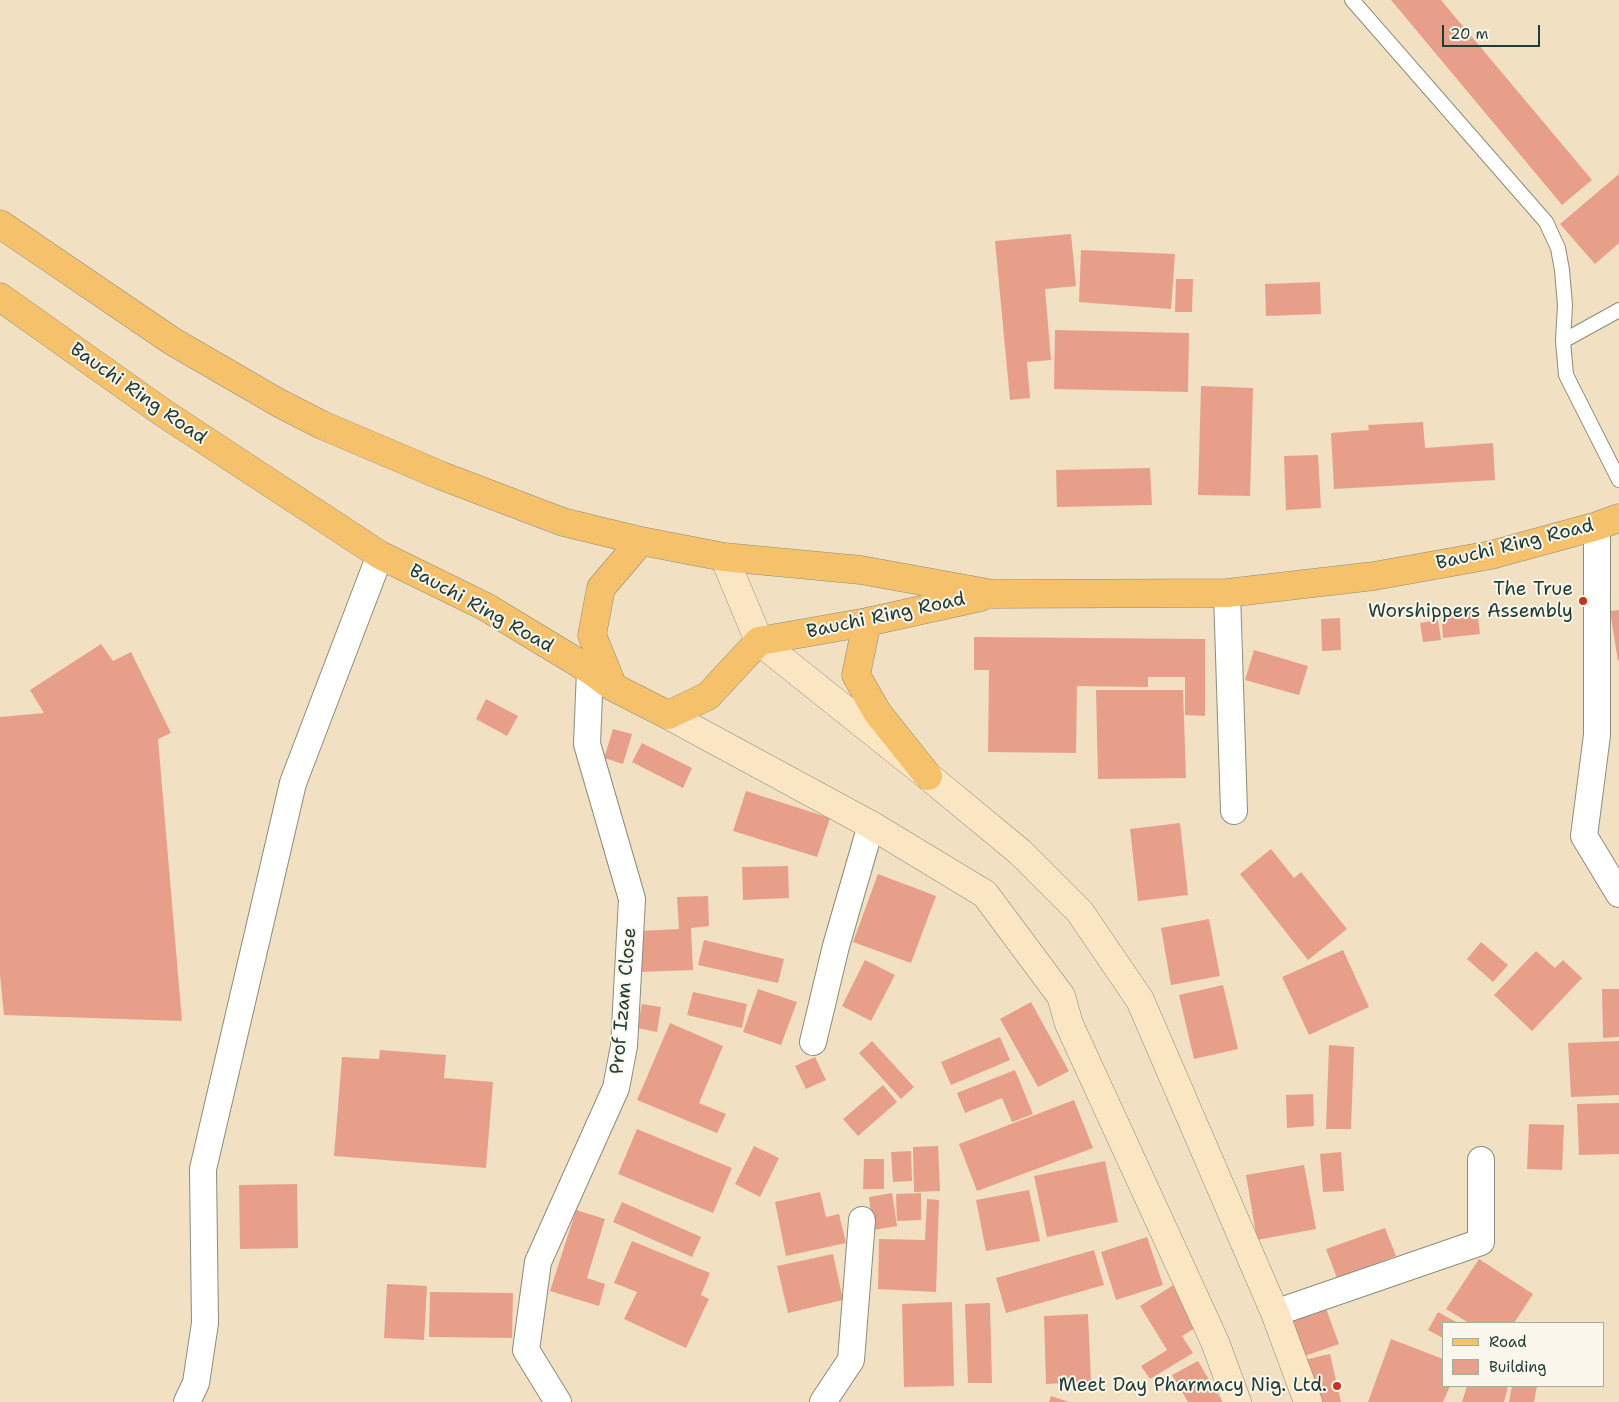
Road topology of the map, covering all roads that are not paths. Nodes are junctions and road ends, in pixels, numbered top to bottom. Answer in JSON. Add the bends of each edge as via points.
{"nodes":[{"id":1,"x":1352,"y":0,"type":"edge"},
{"id":2,"x":0,"y":224,"type":"edge"},
{"id":3,"x":0,"y":297,"type":"edge"},
{"id":4,"x":1619,"y":310,"type":"edge"},
{"id":5,"x":1563,"y":341,"type":"junction"},
{"id":6,"x":1619,"y":480,"type":"edge"},
{"id":7,"x":1608,"y":522,"type":"edge"},
{"id":8,"x":641,"y":541,"type":"junction"},
{"id":9,"x":380,"y":555,"type":"junction"},
{"id":10,"x":724,"y":557,"type":"junction"},
{"id":11,"x":1226,"y":593,"type":"junction"},
{"id":12,"x":993,"y":594,"type":"junction"},
{"id":13,"x":866,"y":622,"type":"junction"},
{"id":14,"x":759,"y":641,"type":"junction"},
{"id":15,"x":590,"y":670,"type":"junction"},
{"id":16,"x":613,"y":687,"type":"junction"},
{"id":17,"x":668,"y":715,"type":"junction"},
{"id":18,"x":928,"y":776,"type":"junction"},
{"id":19,"x":1234,"y":811,"type":"dead end"},
{"id":20,"x":871,"y":825,"type":"junction"},
{"id":21,"x":1619,"y":894,"type":"edge"},
{"id":22,"x":813,"y":1042,"type":"dead end"},
{"id":23,"x":1481,"y":1160,"type":"dead end"},
{"id":24,"x":862,"y":1220,"type":"dead end"},
{"id":25,"x":1275,"y":1313,"type":"junction"},
{"id":26,"x":187,"y":1402,"type":"edge"},
{"id":27,"x":558,"y":1402,"type":"edge"},
{"id":28,"x":823,"y":1402,"type":"edge"},
{"id":29,"x":1238,"y":1402,"type":"edge"},
{"id":30,"x":1308,"y":1402,"type":"edge"}],
"edges":[{"from":1,"to":5,"type":"lane","via":[[1546,222],[1558,248],[1562,270]]},
{"from":2,"to":8,"type":"main road","name":"Bauchi Ring Road","via":[[172,341],[322,424],[442,476],[564,522]]},
{"from":3,"to":9,"type":"main road","name":"Bauchi Ring Road","via":[[162,412]]},
{"from":4,"to":5,"type":"lane"},
{"from":5,"to":6,"type":"lane","via":[[1566,375]]},
{"from":7,"to":11,"type":"main road","name":"Bauchi Ring Road","via":[[1491,555],[1393,573]]},
{"from":7,"to":21,"type":"street","via":[[1597,735],[1584,836]]},
{"from":8,"to":10,"type":"main road","name":"Bauchi Ring Road"},
{"from":8,"to":16,"type":"main road","via":[[601,588],[599,598],[592,635]]},
{"from":9,"to":15,"type":"main road","name":"Bauchi Ring Road","via":[[486,607]]},
{"from":9,"to":26,"type":"street","via":[[293,783],[203,1169],[205,1323],[196,1383]]},
{"from":10,"to":12,"type":"main road","name":"Bauchi Ring Road","via":[[861,570]]},
{"from":10,"to":14,"type":"main road"},
{"from":11,"to":12,"type":"main road","name":"Bauchi Ring Road"},
{"from":11,"to":19,"type":"street"},
{"from":12,"to":13,"type":"main road","name":"Bauchi Ring Road"},
{"from":13,"to":14,"type":"main road","name":"Bauchi Ring Road"},
{"from":13,"to":18,"type":"main road","via":[[856,676],[877,712]]},
{"from":14,"to":17,"type":"main road","via":[[708,696]]},
{"from":14,"to":18,"type":"main road"},
{"from":15,"to":16,"type":"main road","name":"Bauchi Ring Road"},
{"from":15,"to":27,"type":"street","name":"Prof Izam Close","via":[[587,744],[632,899],[624,1046],[616,1088],[538,1262],[526,1350]]},
{"from":16,"to":17,"type":"main road","name":"Bauchi Ring Road"},
{"from":17,"to":20,"type":"main road"},
{"from":18,"to":25,"type":"main road","via":[[1020,852],[1080,912],[1140,1000]]},
{"from":20,"to":22,"type":"street","via":[[836,946]]},
{"from":20,"to":29,"type":"main road","via":[[985,894],[1061,996],[1069,1024],[1215,1342]]},
{"from":23,"to":25,"type":"street","via":[[1481,1242]]},
{"from":24,"to":28,"type":"street","via":[[851,1360]]},
{"from":25,"to":30,"type":"main road"}]}
